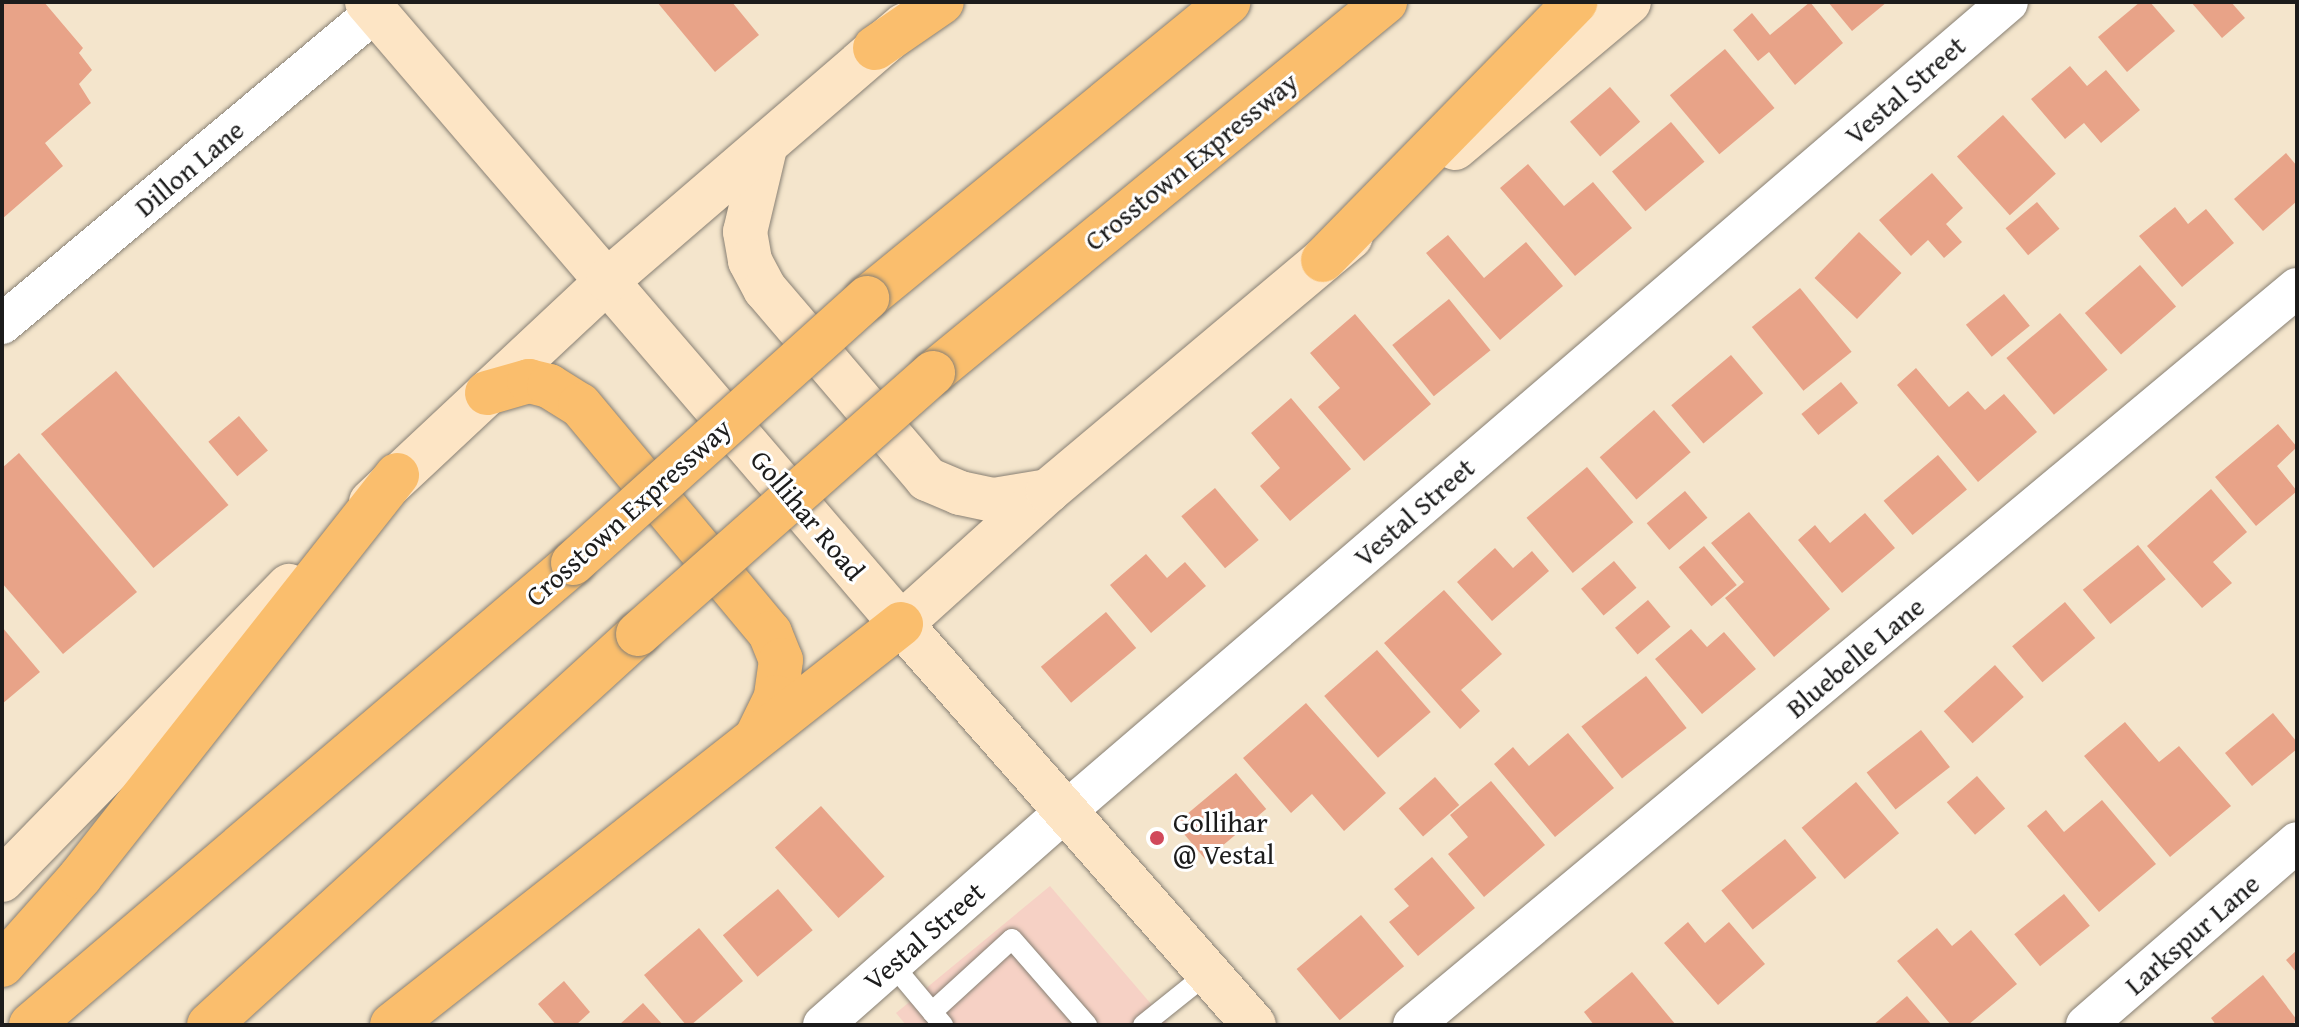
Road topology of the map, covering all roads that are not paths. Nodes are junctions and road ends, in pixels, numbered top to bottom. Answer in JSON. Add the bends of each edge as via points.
{"nodes":[{"id":1,"x":934,"y":2,"type":"edge"},
{"id":2,"x":942,"y":2,"type":"edge"},
{"id":3,"x":1228,"y":2,"type":"edge"},
{"id":4,"x":1385,"y":2,"type":"edge"},
{"id":5,"x":1576,"y":2,"type":"edge"},
{"id":6,"x":1629,"y":2,"type":"edge"},
{"id":7,"x":2008,"y":2,"type":"edge"},
{"id":8,"x":371,"y":7,"type":"edge"},
{"id":9,"x":875,"y":48,"type":"junction"},
{"id":10,"x":765,"y":148,"type":"junction"},
{"id":11,"x":1323,"y":260,"type":"junction"},
{"id":12,"x":608,"y":280,"type":"junction"},
{"id":13,"x":2297,"y":288,"type":"edge"},
{"id":14,"x":2,"y":324,"type":"edge"},
{"id":15,"x":487,"y":393,"type":"junction"},
{"id":16,"x":397,"y":475,"type":"junction"},
{"id":17,"x":1048,"y":491,"type":"junction"},
{"id":18,"x":901,"y":624,"type":"junction"},
{"id":19,"x":758,"y":734,"type":"junction"},
{"id":20,"x":1065,"y":812,"type":"junction"},
{"id":21,"x":2297,"y":842,"type":"edge"},
{"id":22,"x":2,"y":880,"type":"edge"},
{"id":23,"x":892,"y":964,"type":"junction"},
{"id":24,"x":2,"y":965,"type":"edge"},
{"id":25,"x":1208,"y":973,"type":"junction"},
{"id":26,"x":937,"y":1018,"type":"edge"},
{"id":27,"x":1146,"y":1024,"type":"edge"},
{"id":28,"x":31,"y":1025,"type":"edge"},
{"id":29,"x":209,"y":1025,"type":"edge"},
{"id":30,"x":392,"y":1025,"type":"edge"},
{"id":31,"x":823,"y":1025,"type":"edge"},
{"id":32,"x":1087,"y":1025,"type":"edge"},
{"id":33,"x":1254,"y":1025,"type":"edge"},
{"id":34,"x":1413,"y":1025,"type":"edge"},
{"id":35,"x":2086,"y":1025,"type":"edge"}],
"edges":[{"from":1,"to":9,"type":"main road"},
{"from":2,"to":9,"type":"highway"},
{"from":3,"to":28,"type":"highway","name":"Crosstown Expressway","bridge":true,"via":[[867,298],[573,563]]},
{"from":4,"to":29,"type":"highway","name":"Crosstown Expressway","bridge":true,"via":[[933,373]]},
{"from":5,"to":11,"type":"highway"},
{"from":6,"to":11,"type":"main road"},
{"from":7,"to":20,"type":"street","name":"Vestal Street"},
{"from":8,"to":12,"type":"main road","name":"Gollihar Road"},
{"from":8,"to":14,"type":"street","name":"Dillon Lane"},
{"from":9,"to":10,"type":"main road"},
{"from":10,"to":12,"type":"main road"},
{"from":10,"to":17,"type":"main road","via":[[745,232],[750,261],[765,289],[927,479],[994,500]]},
{"from":11,"to":17,"type":"main road"},
{"from":12,"to":15,"type":"main road"},
{"from":12,"to":18,"type":"main road","name":"Gollihar Road"},
{"from":13,"to":34,"type":"street","name":"Bluebelle Lane"},
{"from":15,"to":16,"type":"main road"},
{"from":15,"to":19,"type":"highway","via":[[529,381],[580,405],[770,633],[781,660],[776,697]]},
{"from":16,"to":22,"type":"main road"},
{"from":16,"to":24,"type":"highway","via":[[80,877]]},
{"from":17,"to":18,"type":"main road"},
{"from":18,"to":19,"type":"highway"},
{"from":18,"to":20,"type":"main road","name":"Gollihar Road"},
{"from":19,"to":30,"type":"highway"},
{"from":20,"to":23,"type":"street","name":"Vestal Street"},
{"from":20,"to":25,"type":"main road","name":"Gollihar Road"},
{"from":21,"to":35,"type":"street","name":"Larkspur Lane"},
{"from":23,"to":26,"type":"lane"},
{"from":23,"to":31,"type":"street","name":"Vestal Street"},
{"from":25,"to":27,"type":"lane"},
{"from":25,"to":33,"type":"main road","name":"Gollihar Road"},
{"from":26,"to":32,"type":"lane","via":[[1012,939]]}]}
